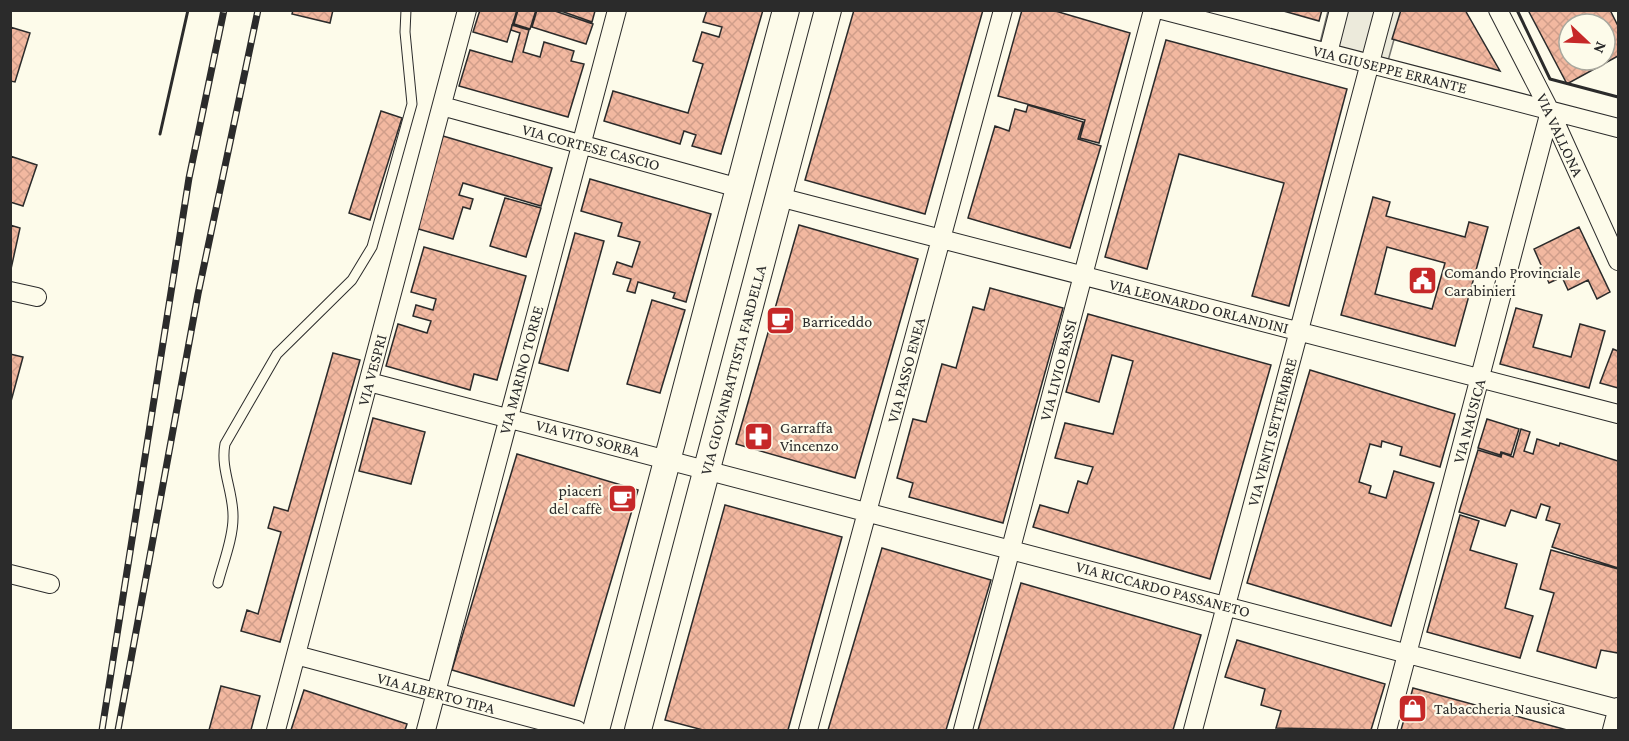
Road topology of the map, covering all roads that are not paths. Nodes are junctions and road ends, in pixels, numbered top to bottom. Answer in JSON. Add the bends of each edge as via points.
{"nodes":[{"id":1,"x":406,"y":10,"type":"edge"},
{"id":2,"x":467,"y":10,"type":"edge"},
{"id":3,"x":617,"y":10,"type":"edge"},
{"id":4,"x":786,"y":10,"type":"edge"},
{"id":5,"x":828,"y":10,"type":"edge"},
{"id":6,"x":1003,"y":10,"type":"edge"},
{"id":7,"x":1153,"y":10,"type":"edge"},
{"id":8,"x":1162,"y":10,"type":"edge"},
{"id":9,"x":1339,"y":10,"type":"edge"},
{"id":10,"x":1384,"y":10,"type":"edge"},
{"id":11,"x":1498,"y":10,"type":"edge"},
{"id":12,"x":1328,"y":53,"type":"junction"},
{"id":13,"x":1370,"y":64,"type":"junction"},
{"id":14,"x":442,"y":106,"type":"junction"},
{"id":15,"x":1550,"y":111,"type":"junction"},
{"id":16,"x":1617,"y":129,"type":"edge"},
{"id":17,"x":581,"y":144,"type":"junction"},
{"id":18,"x":739,"y":188,"type":"junction"},
{"id":19,"x":779,"y":197,"type":"junction"},
{"id":20,"x":941,"y":239,"type":"junction"},
{"id":21,"x":1618,"y":261,"type":"edge"},
{"id":22,"x":1083,"y":276,"type":"junction"},
{"id":23,"x":10,"y":291,"type":"edge"},
{"id":24,"x":37,"y":297,"type":"dead end"},
{"id":25,"x":1299,"y":332,"type":"junction"},
{"id":26,"x":1480,"y":378,"type":"junction"},
{"id":27,"x":369,"y":382,"type":"junction"},
{"id":28,"x":1618,"y":414,"type":"edge"},
{"id":29,"x":508,"y":418,"type":"junction"},
{"id":30,"x":667,"y":459,"type":"junction"},
{"id":31,"x":707,"y":468,"type":"junction"},
{"id":32,"x":868,"y":511,"type":"junction"},
{"id":33,"x":1011,"y":549,"type":"junction"},
{"id":34,"x":11,"y":574,"type":"edge"},
{"id":35,"x":218,"y":583,"type":"dead end"},
{"id":36,"x":50,"y":584,"type":"dead end"},
{"id":37,"x":1227,"y":606,"type":"junction"},
{"id":38,"x":1408,"y":653,"type":"junction"},
{"id":39,"x":296,"y":656,"type":"junction"},
{"id":40,"x":436,"y":693,"type":"junction"},
{"id":41,"x":1618,"y":709,"type":"edge"},
{"id":42,"x":276,"y":730,"type":"edge"},
{"id":43,"x":426,"y":730,"type":"edge"},
{"id":44,"x":577,"y":730,"type":"edge"},
{"id":45,"x":596,"y":730,"type":"edge"},
{"id":46,"x":638,"y":730,"type":"edge"},
{"id":47,"x":808,"y":730,"type":"edge"},
{"id":48,"x":963,"y":730,"type":"edge"},
{"id":49,"x":1193,"y":730,"type":"edge"},
{"id":50,"x":1388,"y":730,"type":"edge"},
{"id":51,"x":1612,"y":730,"type":"edge"}],
"edges":[{"from":1,"to":35,"type":"lane","via":[[411,104],[372,247],[352,280],[277,354],[225,444],[223,456],[233,521]]},
{"from":2,"to":14,"type":"street","name":"VIA VESPRI"},
{"from":3,"to":17,"type":"street","name":"VIA MARINO TORRE"},
{"from":4,"to":18,"type":"main road"},
{"from":5,"to":19,"type":"main road","name":"VIA GIOVANBATTISTA FARDELLA"},
{"from":6,"to":20,"type":"street","name":"VIA PASSO ENEA"},
{"from":7,"to":22,"type":"street","name":"VIA LIVIO BASSI"},
{"from":8,"to":12,"type":"street","name":"VIA GIUSEPPE ERRANTE"},
{"from":9,"to":12,"type":"street"},
{"from":10,"to":13,"type":"street","name":"VIA VENTI SETTEMBRE"},
{"from":11,"to":15,"type":"street","name":"VIA VALLONA"},
{"from":12,"to":13,"type":"street","name":"VIA GIUSEPPE ERRANTE"},
{"from":13,"to":15,"type":"street","name":"VIA GIUSEPPE ERRANTE"},
{"from":13,"to":25,"type":"street","name":"VIA VENTI SETTEMBRE"},
{"from":14,"to":17,"type":"street","name":"VIA CORTESE CASCIO"},
{"from":14,"to":27,"type":"street","name":"VIA VESPRI"},
{"from":15,"to":16,"type":"street","name":"VIA GIUSEPPE ERRANTE"},
{"from":15,"to":21,"type":"street","name":"VIA VALLONA"},
{"from":15,"to":26,"type":"street","name":"VIA NAUSICA"},
{"from":17,"to":18,"type":"street","name":"VIA CORTESE CASCIO"},
{"from":17,"to":29,"type":"street","name":"VIA MARINO TORRE"},
{"from":18,"to":30,"type":"main road"},
{"from":19,"to":20,"type":"street","name":"VIA LEONARDO ORLANDINI"},
{"from":19,"to":31,"type":"main road","name":"VIA GIOVANBATTISTA FARDELLA"},
{"from":20,"to":22,"type":"street","name":"VIA LEONARDO ORLANDINI"},
{"from":20,"to":32,"type":"street","name":"VIA PASSO ENEA"},
{"from":22,"to":25,"type":"street","name":"VIA LEONARDO ORLANDINI"},
{"from":22,"to":33,"type":"street","name":"VIA LIVIO BASSI"},
{"from":23,"to":24,"type":"street"},
{"from":25,"to":26,"type":"street","name":"VIA LEONARDO ORLANDINI"},
{"from":25,"to":37,"type":"street","name":"VIA VENTI SETTEMBRE"},
{"from":26,"to":28,"type":"street","name":"VIA LEONARDO ORLANDINI"},
{"from":26,"to":38,"type":"street","name":"VIA NAUSICA"},
{"from":27,"to":29,"type":"street","name":"VIA VITO SORBA"},
{"from":27,"to":39,"type":"street","name":"VIA VESPRI"},
{"from":29,"to":30,"type":"street","name":"VIA VITO SORBA"},
{"from":29,"to":40,"type":"street","name":"VIA MARINO TORRE"},
{"from":30,"to":31,"type":"street","name":"VIA VITO SORBA"},
{"from":30,"to":45,"type":"main road"},
{"from":31,"to":32,"type":"street","name":"VIA RICCARDO PASSANETO"},
{"from":31,"to":46,"type":"main road","name":"VIA GIOVANBATTISTA FARDELLA"},
{"from":32,"to":33,"type":"street","name":"VIA RICCARDO PASSANETO"},
{"from":32,"to":47,"type":"street","name":"VIA PASSO ENEA"},
{"from":33,"to":37,"type":"street","name":"VIA RICCARDO PASSANETO"},
{"from":33,"to":48,"type":"street","name":"VIA LIVIO BASSI"},
{"from":34,"to":36,"type":"street"},
{"from":37,"to":38,"type":"street","name":"VIA RICCARDO PASSANETO"},
{"from":37,"to":49,"type":"street","name":"VIA VENTI SETTEMBRE"},
{"from":38,"to":41,"type":"street","name":"VIA RICCARDO PASSANETO"},
{"from":38,"to":50,"type":"street","name":"VIA NAUSICA"},
{"from":39,"to":40,"type":"street","name":"VIA ALBERTO TIPA"},
{"from":39,"to":42,"type":"street","name":"VIA VESPRI"},
{"from":40,"to":43,"type":"street","name":"VIA MARINO TORRE"},
{"from":40,"to":44,"type":"street","name":"VIA ALBERTO TIPA"},
{"from":41,"to":51,"type":"street"}]}
